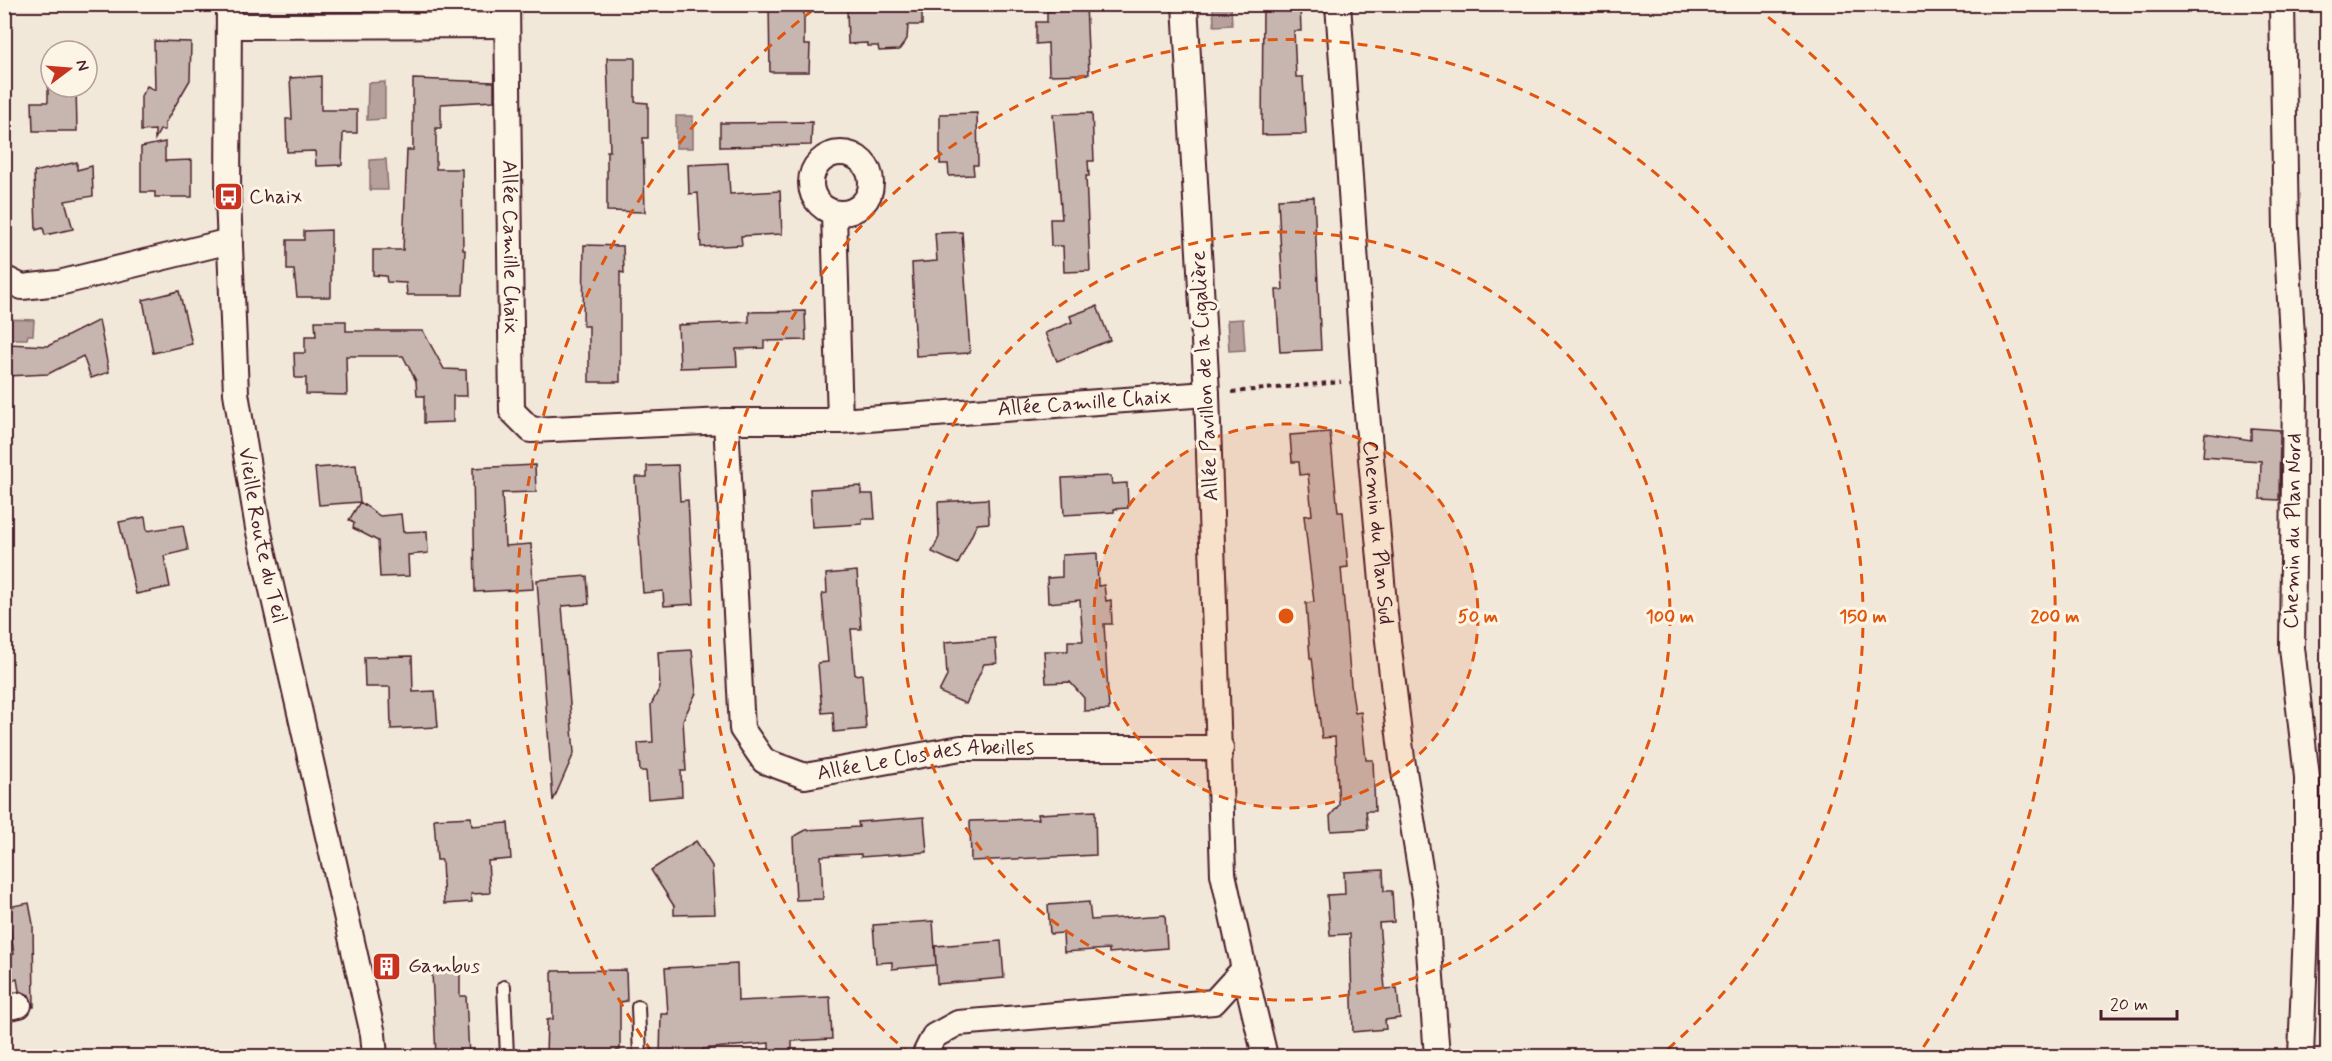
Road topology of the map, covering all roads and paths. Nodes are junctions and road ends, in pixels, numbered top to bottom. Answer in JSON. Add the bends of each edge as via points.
{"nodes":[{"id":1,"x":1185,"y":4,"type":"edge"},
{"id":2,"x":1338,"y":4,"type":"edge"},
{"id":3,"x":2282,"y":4,"type":"edge"},
{"id":4,"x":229,"y":15,"type":"edge"},
{"id":5,"x":507,"y":15,"type":"edge"},
{"id":6,"x":834,"y":213,"type":"dead end"},
{"id":7,"x":230,"y":241,"type":"junction"},
{"id":8,"x":4,"y":278,"type":"edge"},
{"id":9,"x":1364,"y":380,"type":"junction"},
{"id":10,"x":1207,"y":394,"type":"junction"},
{"id":11,"x":726,"y":421,"type":"junction"},
{"id":12,"x":840,"y":421,"type":"junction"},
{"id":13,"x":1221,"y":747,"type":"junction"},
{"id":14,"x":1244,"y":969,"type":"junction"},
{"id":15,"x":504,"y":987,"type":"dead end"},
{"id":16,"x":638,"y":1007,"type":"dead end"},
{"id":17,"x":375,"y":1056,"type":"edge"},
{"id":18,"x":507,"y":1056,"type":"edge"},
{"id":19,"x":640,"y":1056,"type":"edge"},
{"id":20,"x":924,"y":1056,"type":"edge"},
{"id":21,"x":1265,"y":1056,"type":"edge"},
{"id":22,"x":1437,"y":1056,"type":"edge"},
{"id":23,"x":2301,"y":1056,"type":"edge"}],
"edges":[{"from":1,"to":10,"type":"street","name":"Allée Pavillon de la Cigalière"},
{"from":2,"to":9,"type":"street","name":"Chemin du Plan Sud"},
{"from":3,"to":23,"type":"street","name":"Chemin du Plan Nord","via":[[2286,229],[2295,389],[2292,648],[2307,777]]},
{"from":4,"to":5,"type":"street","name":"Allée Camille Chaix"},
{"from":4,"to":7,"type":"street","name":"Vieille Route du Teil"},
{"from":5,"to":11,"type":"street","name":"Allée Camille Chaix","via":[[512,411],[531,429]]},
{"from":6,"to":12,"type":"street"},
{"from":7,"to":8,"type":"street","via":[[59,283],[22,287]]},
{"from":7,"to":17,"type":"street","name":"Vieille Route du Teil","via":[[236,393],[258,528]]},
{"from":9,"to":10,"type":"path"},
{"from":9,"to":22,"type":"street","name":"Chemin du Plan Sud","via":[[1385,615],[1402,759],[1425,898]]},
{"from":10,"to":12,"type":"street","name":"Allée Camille Chaix"},
{"from":10,"to":13,"type":"street","name":"Allée Pavillon de la Cigalière"},
{"from":11,"to":12,"type":"street","name":"Allée Camille Chaix"},
{"from":11,"to":13,"type":"street","name":"Allée Le Clos des Abeilles","via":[[742,729],[764,761],[805,776],[961,748]]},
{"from":13,"to":14,"type":"street","name":"Allée Pavillon de la Cigalière","via":[[1223,874]]},
{"from":14,"to":20,"type":"street","via":[[1214,1002],[958,1023],[934,1036]]},
{"from":14,"to":21,"type":"street","name":"Allée Pavillon de la Cigalière"},
{"from":15,"to":18,"type":"lane"},
{"from":16,"to":19,"type":"lane"}]}
